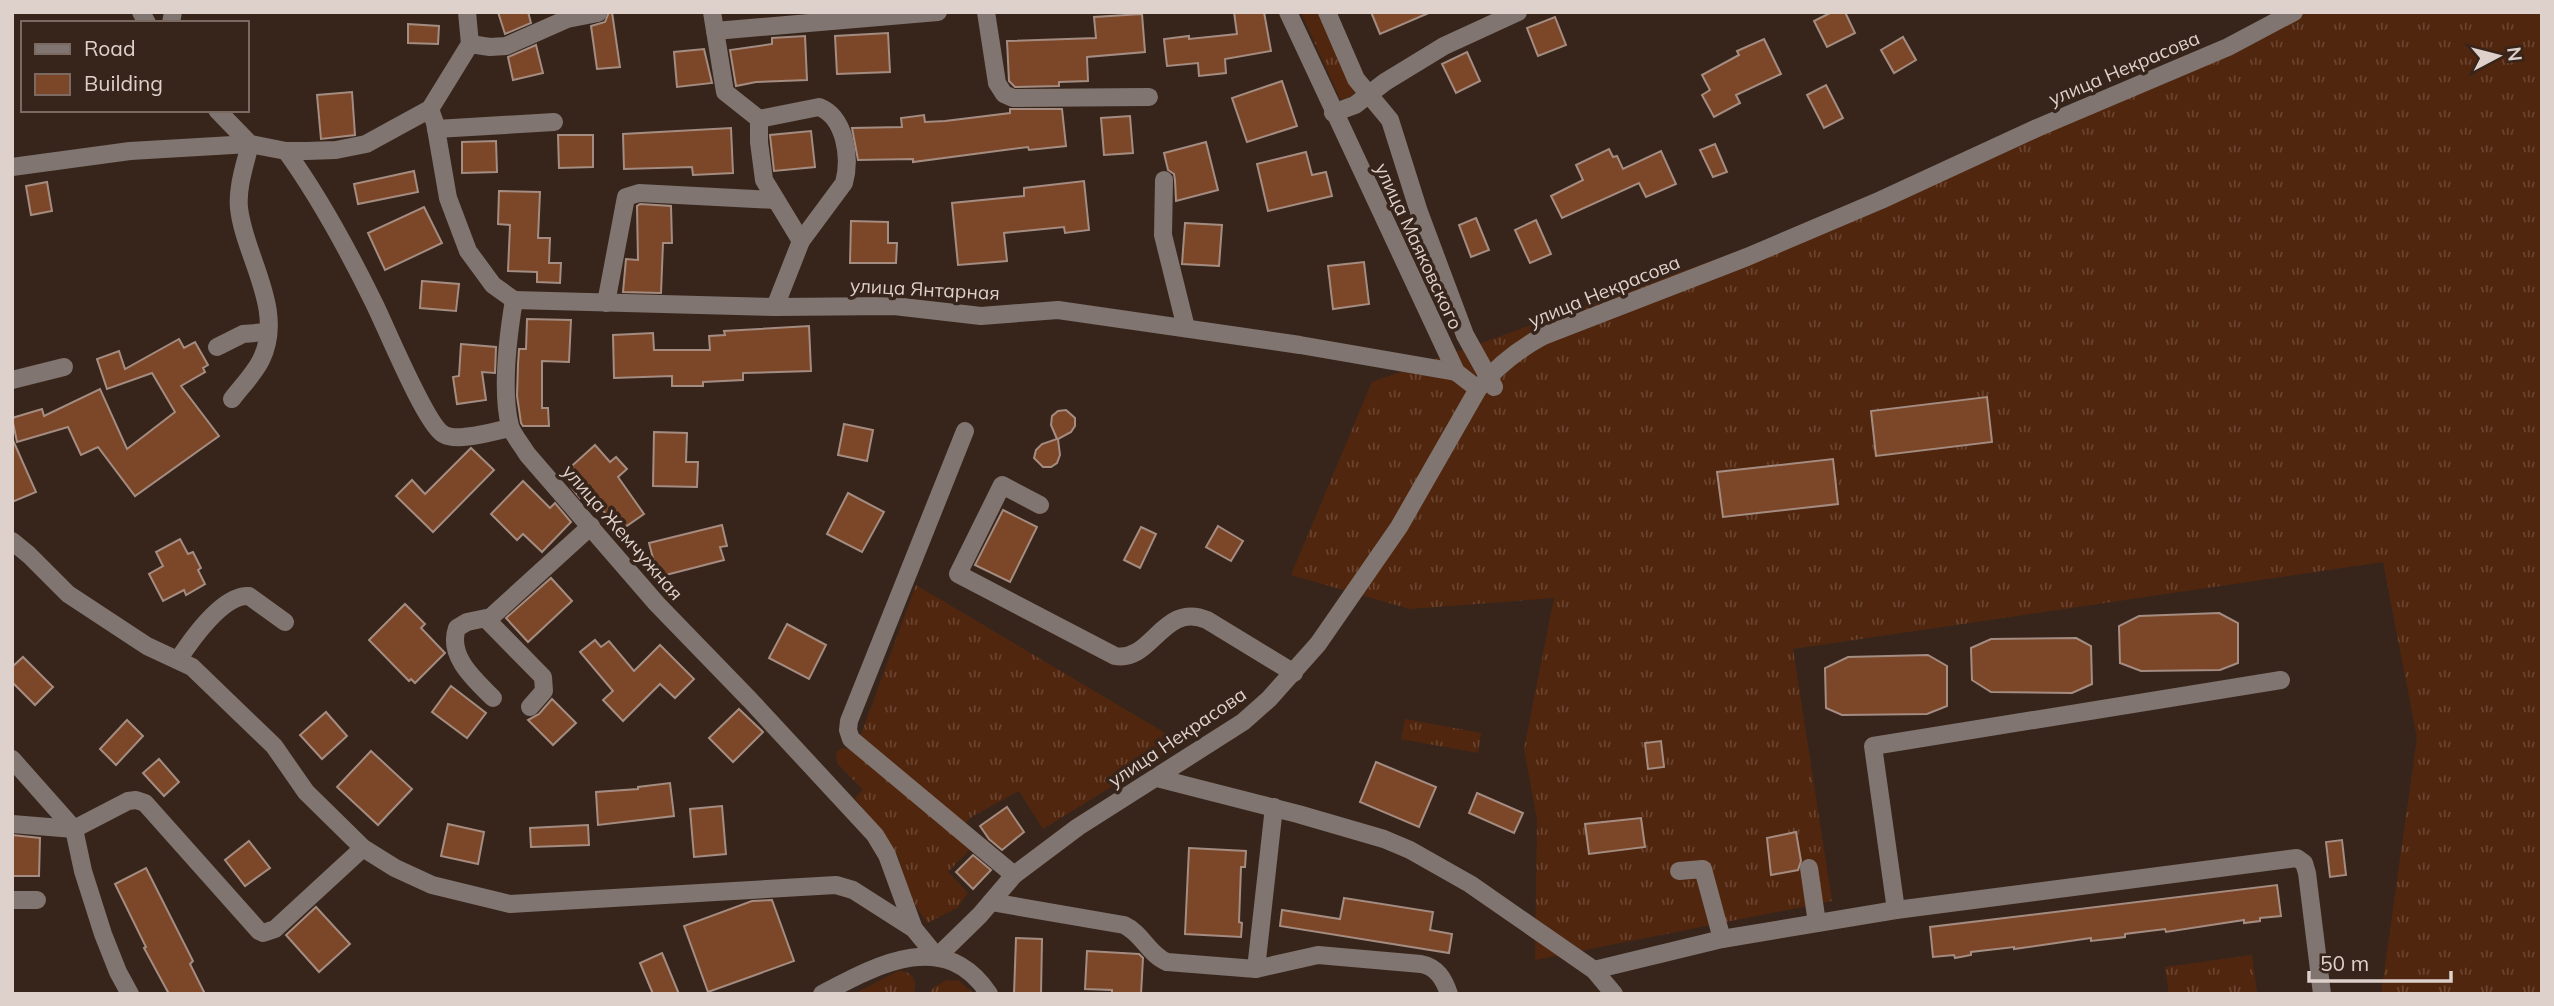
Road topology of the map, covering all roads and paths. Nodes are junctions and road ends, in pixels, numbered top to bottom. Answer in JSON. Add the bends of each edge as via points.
{"nodes":[{"id":1,"x":467,"y":12,"type":"edge"},
{"id":2,"x":712,"y":12,"type":"edge"},
{"id":3,"x":938,"y":12,"type":"edge"},
{"id":4,"x":986,"y":12,"type":"edge"},
{"id":5,"x":1288,"y":12,"type":"edge"},
{"id":6,"x":1327,"y":12,"type":"edge"},
{"id":7,"x":1518,"y":12,"type":"edge"},
{"id":8,"x":2294,"y":12,"type":"edge"},
{"id":9,"x":598,"y":13,"type":"edge"},
{"id":10,"x":715,"y":31,"type":"junction"},
{"id":11,"x":470,"y":44,"type":"junction"},
{"id":12,"x":1370,"y":93,"type":"junction"},
{"id":13,"x":1149,"y":97,"type":"dead end"},
{"id":14,"x":430,"y":109,"type":"junction"},
{"id":15,"x":219,"y":112,"type":"edge"},
{"id":16,"x":1333,"y":113,"type":"junction"},
{"id":17,"x":759,"y":119,"type":"junction"},
{"id":18,"x":554,"y":122,"type":"dead end"},
{"id":19,"x":436,"y":129,"type":"junction"},
{"id":20,"x":250,"y":144,"type":"junction"},
{"id":21,"x":286,"y":151,"type":"junction"},
{"id":22,"x":12,"y":167,"type":"edge"},
{"id":23,"x":1164,"y":180,"type":"dead end"},
{"id":24,"x":775,"y":201,"type":"junction"},
{"id":25,"x":801,"y":242,"type":"junction"},
{"id":26,"x":514,"y":300,"type":"junction"},
{"id":27,"x":606,"y":303,"type":"junction"},
{"id":28,"x":775,"y":307,"type":"junction"},
{"id":29,"x":1186,"y":328,"type":"junction"},
{"id":30,"x":267,"y":332,"type":"junction"},
{"id":31,"x":217,"y":347,"type":"dead end"},
{"id":32,"x":64,"y":367,"type":"dead end"},
{"id":33,"x":1456,"y":372,"type":"junction"},
{"id":34,"x":12,"y":380,"type":"edge"},
{"id":35,"x":1487,"y":385,"type":"junction"},
{"id":36,"x":232,"y":399,"type":"dead end"},
{"id":37,"x":510,"y":428,"type":"junction"},
{"id":38,"x":965,"y":432,"type":"dead end"},
{"id":39,"x":1040,"y":505,"type":"dead end"},
{"id":40,"x":591,"y":526,"type":"junction"},
{"id":41,"x":12,"y":541,"type":"edge"},
{"id":42,"x":487,"y":620,"type":"junction"},
{"id":43,"x":285,"y":622,"type":"dead end"},
{"id":44,"x":178,"y":660,"type":"junction"},
{"id":45,"x":1294,"y":673,"type":"junction"},
{"id":46,"x":2281,"y":680,"type":"dead end"},
{"id":47,"x":492,"y":698,"type":"dead end"},
{"id":48,"x":530,"y":707,"type":"dead end"},
{"id":49,"x":12,"y":759,"type":"edge"},
{"id":50,"x":1157,"y":778,"type":"junction"},
{"id":51,"x":1274,"y":807,"type":"junction"},
{"id":52,"x":12,"y":824,"type":"edge"},
{"id":53,"x":74,"y":829,"type":"junction"},
{"id":54,"x":363,"y":848,"type":"junction"},
{"id":55,"x":1809,"y":868,"type":"dead end"},
{"id":56,"x":1679,"y":871,"type":"dead end"},
{"id":57,"x":1014,"y":875,"type":"junction"},
{"id":58,"x":12,"y":900,"type":"edge"},
{"id":59,"x":37,"y":900,"type":"dead end"},
{"id":60,"x":991,"y":902,"type":"junction"},
{"id":61,"x":1896,"y":909,"type":"junction"},
{"id":62,"x":1817,"y":923,"type":"junction"},
{"id":63,"x":914,"y":929,"type":"junction"},
{"id":64,"x":1722,"y":939,"type":"junction"},
{"id":65,"x":937,"y":957,"type":"junction"},
{"id":66,"x":1256,"y":970,"type":"junction"},
{"id":67,"x":1594,"y":970,"type":"junction"},
{"id":68,"x":130,"y":994,"type":"edge"},
{"id":69,"x":822,"y":994,"type":"edge"},
{"id":70,"x":989,"y":994,"type":"edge"},
{"id":71,"x":1448,"y":994,"type":"edge"},
{"id":72,"x":1595,"y":994,"type":"edge"},
{"id":73,"x":1614,"y":994,"type":"edge"},
{"id":74,"x":2322,"y":994,"type":"edge"}],
"edges":[{"from":1,"to":11,"type":"street"},
{"from":2,"to":10,"type":"street"},
{"from":3,"to":10,"type":"street"},
{"from":4,"to":13,"type":"street","via":[[997,83],[1006,96]]},
{"from":5,"to":16,"type":"street","name":"улица Маяковского"},
{"from":6,"to":12,"type":"street","via":[[1354,75]]},
{"from":7,"to":12,"type":"street","via":[[1444,46]]},
{"from":8,"to":35,"type":"street","name":"улица Некрасова","via":[[2228,47],[1832,221],[1543,336],[1512,354]]},
{"from":9,"to":11,"type":"street","via":[[567,19],[506,46]]},
{"from":10,"to":17,"type":"street","via":[[723,90]]},
{"from":11,"to":14,"type":"street"},
{"from":12,"to":16,"type":"street"},
{"from":12,"to":35,"type":"street","via":[[1390,120],[1419,212]]},
{"from":14,"to":19,"type":"street"},
{"from":14,"to":21,"type":"street","via":[[366,145]]},
{"from":15,"to":20,"type":"street"},
{"from":16,"to":33,"type":"street","name":"улица Маяковского"},
{"from":17,"to":24,"type":"street","via":[[761,166]]},
{"from":17,"to":25,"type":"street","via":[[819,107],[840,125],[844,183]]},
{"from":18,"to":19,"type":"street"},
{"from":19,"to":26,"type":"street","via":[[448,198],[468,251],[493,285]]},
{"from":20,"to":21,"type":"street"},
{"from":20,"to":22,"type":"street","via":[[130,151]]},
{"from":20,"to":30,"type":"street","via":[[240,210],[264,288]]},
{"from":21,"to":37,"type":"street","via":[[312,187],[437,429],[461,438]]},
{"from":23,"to":29,"type":"street","via":[[1163,235]]},
{"from":24,"to":25,"type":"street"},
{"from":24,"to":27,"type":"street","via":[[629,195]]},
{"from":25,"to":28,"type":"street"},
{"from":26,"to":27,"type":"street","name":"улица Янтарная"},
{"from":26,"to":37,"type":"street","name":"улица Жемчужная","via":[[508,340]]},
{"from":27,"to":28,"type":"street","name":"улица Янтарная"},
{"from":28,"to":29,"type":"street","name":"улица Янтарная","via":[[904,306],[981,316],[1058,310]]},
{"from":29,"to":33,"type":"street","name":"улица Янтарная"},
{"from":30,"to":31,"type":"street","via":[[243,334]]},
{"from":30,"to":36,"type":"street","via":[[260,361]]},
{"from":32,"to":34,"type":"street"},
{"from":33,"to":35,"type":"street","name":"улица Маяковского"},
{"from":35,"to":45,"type":"street","name":"улица Некрасова","via":[[1399,527]]},
{"from":37,"to":40,"type":"street","name":"улица Жемчужная"},
{"from":38,"to":57,"type":"street","via":[[849,721],[849,735]]},
{"from":39,"to":45,"type":"street","via":[[1002,485],[958,574],[1115,656],[1136,653],[1167,625],[1193,615]]},
{"from":40,"to":42,"type":"street"},
{"from":40,"to":63,"type":"street","name":"улица Жемчужная","via":[[657,604],[875,835]]},
{"from":41,"to":44,"type":"street","via":[[68,594],[147,646]]},
{"from":42,"to":47,"type":"street","via":[[460,625],[455,641],[464,668]]},
{"from":42,"to":48,"type":"street","via":[[543,677],[544,691]]},
{"from":43,"to":44,"type":"street","via":[[249,596],[232,598],[193,637]]},
{"from":44,"to":54,"type":"street","via":[[192,667],[274,746],[306,792]]},
{"from":45,"to":50,"type":"street","name":"улица Некрасова","via":[[1243,722]]},
{"from":46,"to":61,"type":"street","via":[[2223,695],[1873,746]]},
{"from":49,"to":53,"type":"street"},
{"from":50,"to":51,"type":"street"},
{"from":50,"to":57,"type":"street","name":"улица Некрасова","via":[[1078,827]]},
{"from":51,"to":66,"type":"street"},
{"from":51,"to":67,"type":"street","via":[[1384,839],[1420,855],[1500,903]]},
{"from":52,"to":53,"type":"street"},
{"from":53,"to":54,"type":"street","via":[[128,801],[145,803],[263,933],[275,929]]},
{"from":53,"to":68,"type":"street","via":[[103,934]]},
{"from":54,"to":63,"type":"street","via":[[432,886],[510,904],[829,884],[853,890]]},
{"from":55,"to":62,"type":"street"},
{"from":56,"to":64,"type":"street","via":[[1703,869]]},
{"from":57,"to":60,"type":"street","name":"улица Некрасова"},
{"from":58,"to":59,"type":"street"},
{"from":60,"to":65,"type":"street","name":"улица Некрасова"},
{"from":60,"to":66,"type":"street","via":[[1124,925],[1167,962]]},
{"from":61,"to":62,"type":"street"},
{"from":61,"to":74,"type":"street","via":[[2297,858],[2307,873]]},
{"from":62,"to":64,"type":"street"},
{"from":63,"to":65,"type":"street"},
{"from":64,"to":67,"type":"street"},
{"from":65,"to":69,"type":"street","via":[[893,960]]},
{"from":65,"to":70,"type":"street","via":[[973,973]]},
{"from":66,"to":71,"type":"street","via":[[1318,955],[1421,964],[1440,975]]},
{"from":67,"to":72,"type":"street"},
{"from":67,"to":73,"type":"street"}]}
